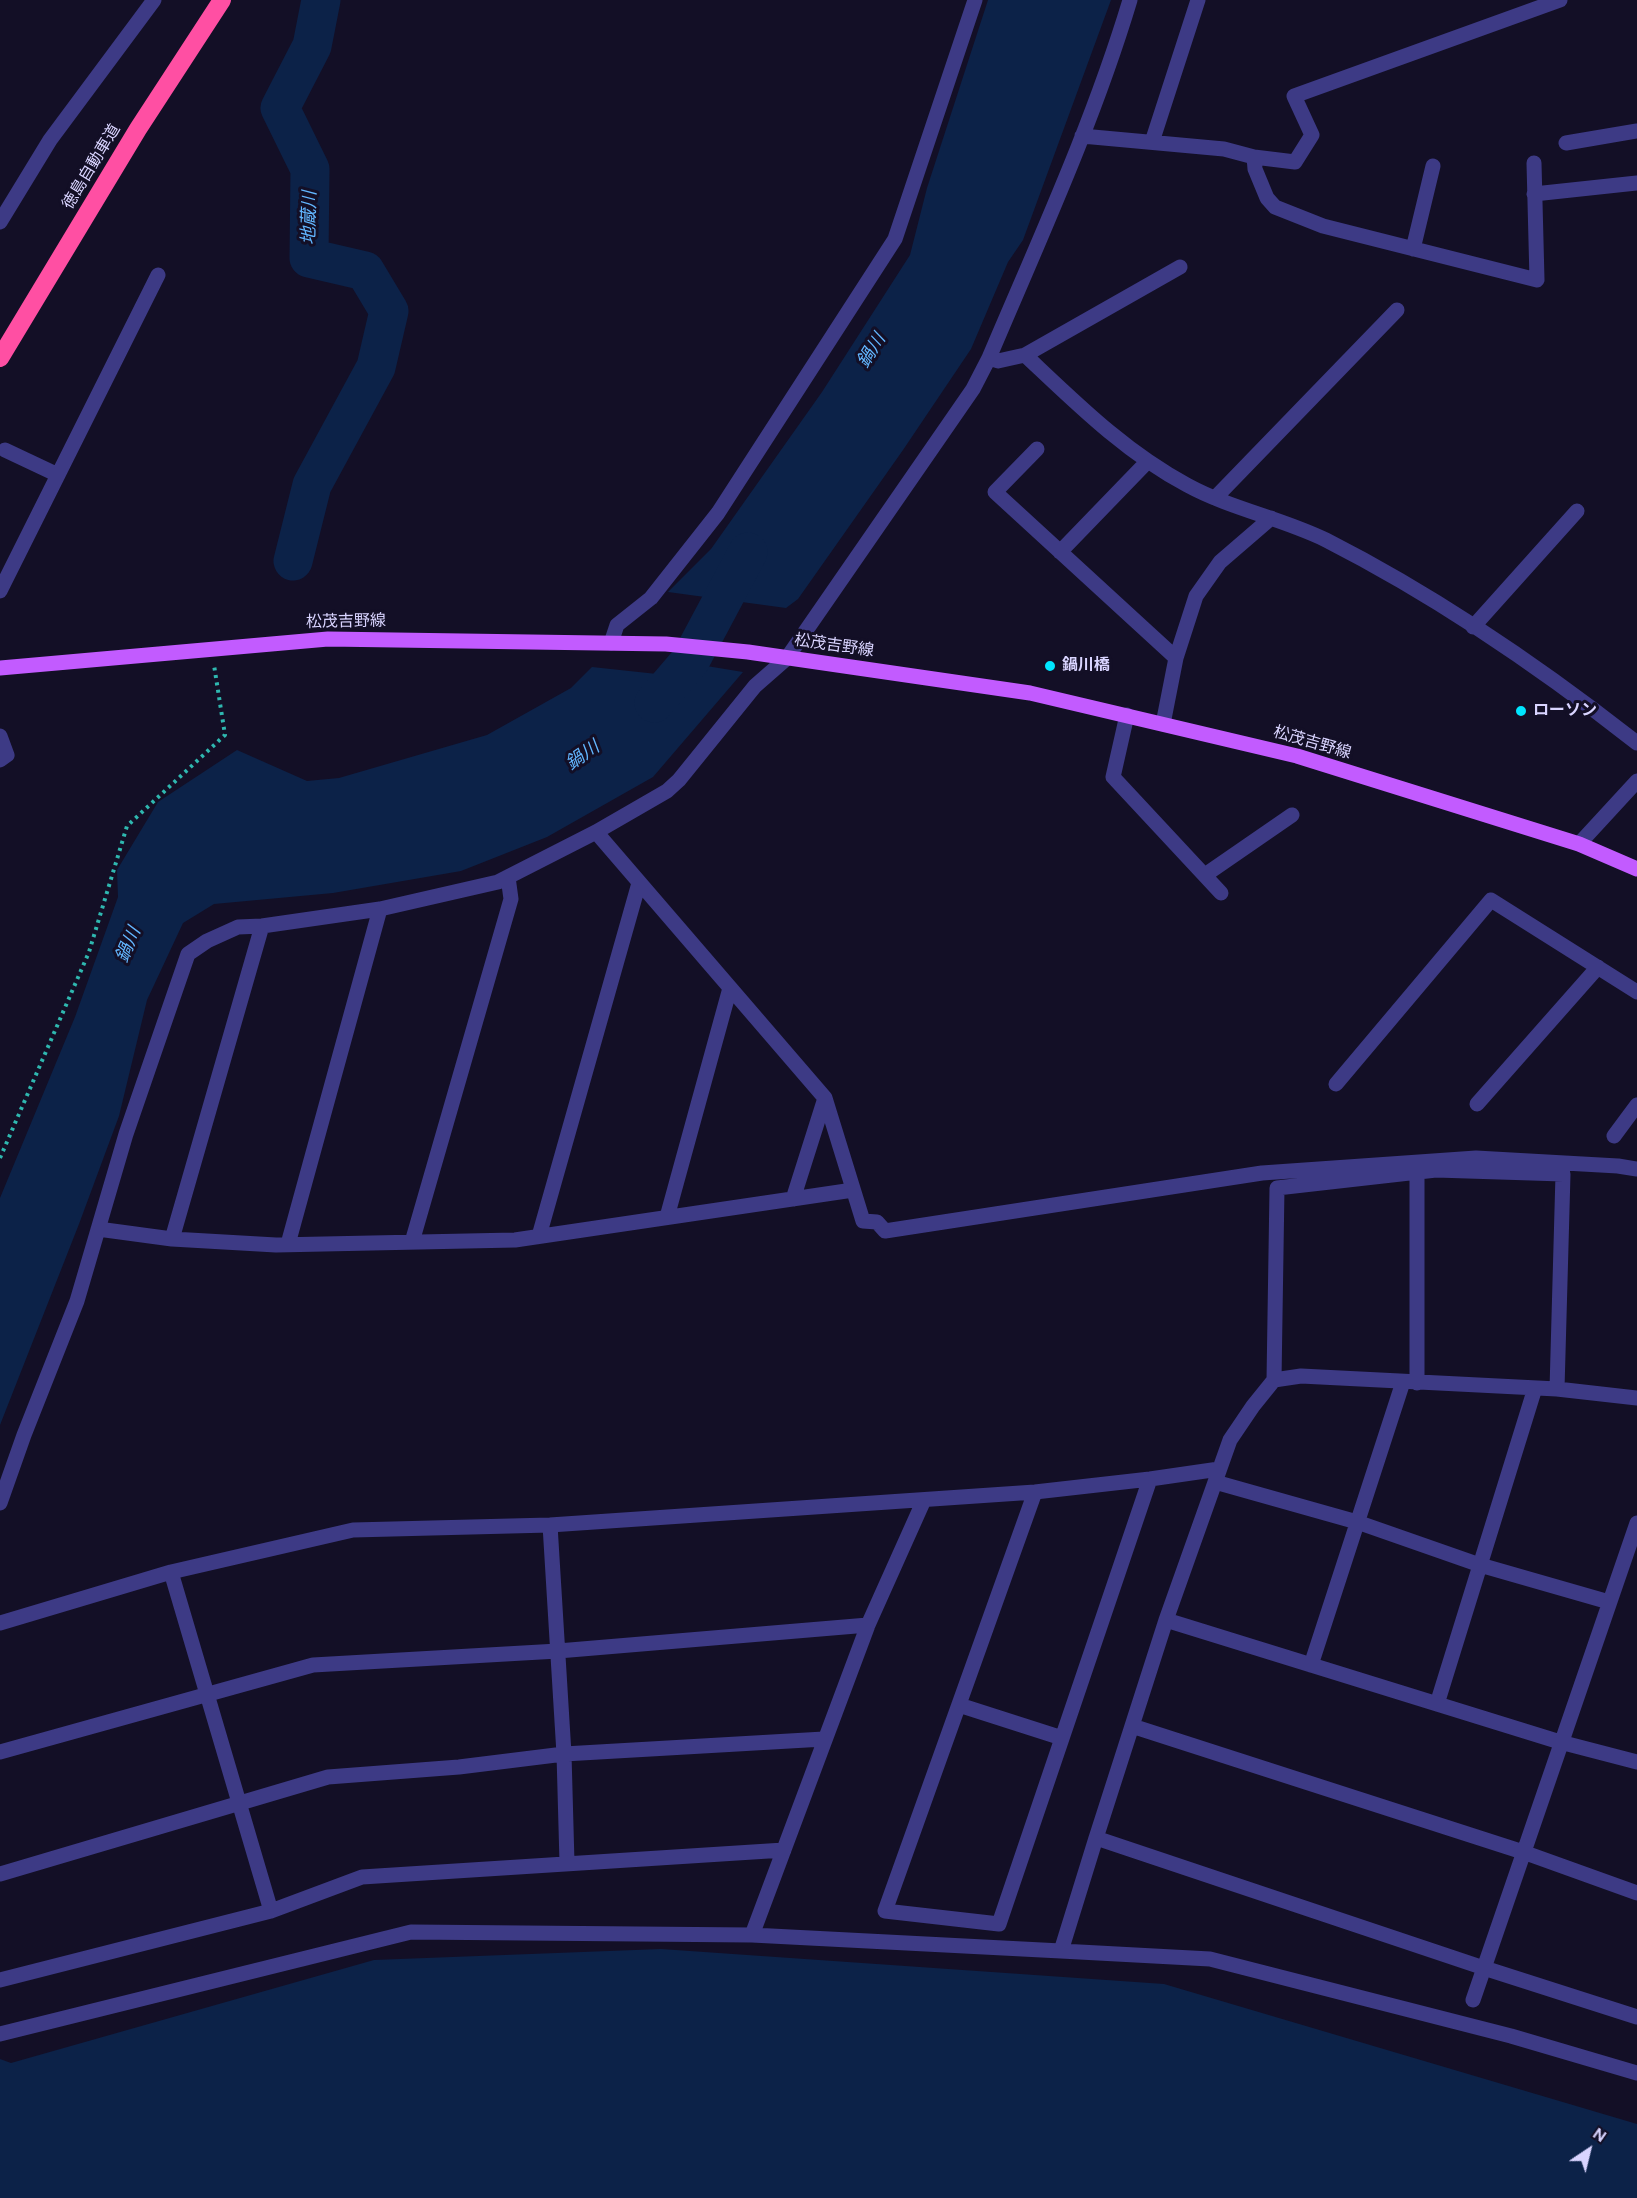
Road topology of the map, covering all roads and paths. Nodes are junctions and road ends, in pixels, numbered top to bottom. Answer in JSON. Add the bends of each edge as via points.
{"nodes":[{"id":1,"x":154,"y":0,"type":"edge"},
{"id":2,"x":222,"y":0,"type":"edge"},
{"id":3,"x":975,"y":0,"type":"edge"},
{"id":4,"x":1130,"y":0,"type":"edge"},
{"id":5,"x":1198,"y":0,"type":"edge"},
{"id":6,"x":1560,"y":0,"type":"edge"},
{"id":7,"x":1637,"y":131,"type":"edge"},
{"id":8,"x":1082,"y":136,"type":"junction"},
{"id":9,"x":1152,"y":142,"type":"junction"},
{"id":10,"x":1566,"y":143,"type":"dead end"},
{"id":11,"x":1254,"y":157,"type":"junction"},
{"id":12,"x":1534,"y":163,"type":"dead end"},
{"id":13,"x":1432,"y":166,"type":"dead end"},
{"id":14,"x":1637,"y":183,"type":"edge"},
{"id":15,"x":1534,"y":194,"type":"junction"},
{"id":16,"x":0,"y":222,"type":"edge"},
{"id":17,"x":1413,"y":249,"type":"junction"},
{"id":18,"x":1180,"y":267,"type":"dead end"},
{"id":19,"x":158,"y":275,"type":"dead end"},
{"id":20,"x":1397,"y":309,"type":"dead end"},
{"id":21,"x":1025,"y":355,"type":"junction"},
{"id":22,"x":0,"y":358,"type":"edge"},
{"id":23,"x":989,"y":358,"type":"junction"},
{"id":24,"x":1037,"y":449,"type":"dead end"},
{"id":25,"x":5,"y":450,"type":"dead end"},
{"id":26,"x":1147,"y":462,"type":"junction"},
{"id":27,"x":58,"y":475,"type":"junction"},
{"id":28,"x":1215,"y":498,"type":"junction"},
{"id":29,"x":1577,"y":511,"type":"dead end"},
{"id":30,"x":1271,"y":518,"type":"junction"},
{"id":31,"x":1060,"y":552,"type":"junction"},
{"id":32,"x":0,"y":591,"type":"edge"},
{"id":33,"x":1473,"y":627,"type":"junction"},
{"id":34,"x":611,"y":643,"type":"junction"},
{"id":35,"x":212,"y":649,"type":"junction"},
{"id":36,"x":787,"y":658,"type":"junction"},
{"id":37,"x":1176,"y":658,"type":"junction"},
{"id":38,"x":0,"y":668,"type":"edge"},
{"id":39,"x":1127,"y":716,"type":"junction"},
{"id":40,"x":1163,"y":724,"type":"junction"},
{"id":41,"x":0,"y":736,"type":"edge"},
{"id":42,"x":1637,"y":743,"type":"edge"},
{"id":43,"x":0,"y":760,"type":"edge"},
{"id":44,"x":1637,"y":781,"type":"edge"},
{"id":45,"x":1292,"y":815,"type":"dead end"},
{"id":46,"x":596,"y":832,"type":"junction"},
{"id":47,"x":1579,"y":844,"type":"junction"},
{"id":48,"x":1637,"y":869,"type":"edge"},
{"id":49,"x":1205,"y":875,"type":"junction"},
{"id":50,"x":508,"y":877,"type":"junction"},
{"id":51,"x":639,"y":883,"type":"junction"},
{"id":52,"x":1221,"y":892,"type":"dead end"},
{"id":53,"x":380,"y":909,"type":"junction"},
{"id":54,"x":262,"y":926,"type":"junction"},
{"id":55,"x":1598,"y":968,"type":"junction"},
{"id":56,"x":730,"y":988,"type":"junction"},
{"id":57,"x":1637,"y":992,"type":"edge"},
{"id":58,"x":1336,"y":1084,"type":"dead end"},
{"id":59,"x":825,"y":1098,"type":"junction"},
{"id":60,"x":1477,"y":1104,"type":"dead end"},
{"id":61,"x":1637,"y":1105,"type":"edge"},
{"id":62,"x":1614,"y":1136,"type":"dead end"},
{"id":63,"x":0,"y":1158,"type":"edge"},
{"id":64,"x":1637,"y":1169,"type":"edge"},
{"id":65,"x":1417,"y":1173,"type":"junction"},
{"id":66,"x":853,"y":1190,"type":"junction"},
{"id":67,"x":793,"y":1199,"type":"junction"},
{"id":68,"x":667,"y":1217,"type":"junction"},
{"id":69,"x":98,"y":1230,"type":"junction"},
{"id":70,"x":539,"y":1236,"type":"junction"},
{"id":71,"x":172,"y":1239,"type":"junction"},
{"id":72,"x":412,"y":1242,"type":"junction"},
{"id":73,"x":288,"y":1244,"type":"junction"},
{"id":74,"x":1274,"y":1380,"type":"junction"},
{"id":75,"x":1410,"y":1382,"type":"junction"},
{"id":76,"x":1535,"y":1388,"type":"junction"},
{"id":77,"x":1557,"y":1389,"type":"junction"},
{"id":78,"x":1637,"y":1398,"type":"edge"},
{"id":79,"x":1217,"y":1475,"type":"junction"},
{"id":80,"x":1150,"y":1479,"type":"junction"},
{"id":81,"x":1035,"y":1492,"type":"junction"},
{"id":82,"x":924,"y":1500,"type":"junction"},
{"id":83,"x":0,"y":1503,"type":"edge"},
{"id":84,"x":1357,"y":1522,"type":"junction"},
{"id":85,"x":1637,"y":1523,"type":"edge"},
{"id":86,"x":550,"y":1525,"type":"junction"},
{"id":87,"x":1480,"y":1565,"type":"junction"},
{"id":88,"x":171,"y":1572,"type":"junction"},
{"id":89,"x":1609,"y":1602,"type":"junction"},
{"id":90,"x":1166,"y":1620,"type":"junction"},
{"id":91,"x":0,"y":1623,"type":"edge"},
{"id":92,"x":868,"y":1625,"type":"junction"},
{"id":93,"x":558,"y":1651,"type":"junction"},
{"id":94,"x":1311,"y":1665,"type":"junction"},
{"id":95,"x":207,"y":1694,"type":"junction"},
{"id":96,"x":1437,"y":1704,"type":"junction"},
{"id":97,"x":959,"y":1705,"type":"junction"},
{"id":98,"x":1132,"y":1726,"type":"junction"},
{"id":99,"x":1062,"y":1738,"type":"junction"},
{"id":100,"x":824,"y":1739,"type":"junction"},
{"id":101,"x":1560,"y":1742,"type":"junction"},
{"id":102,"x":0,"y":1752,"type":"edge"},
{"id":103,"x":564,"y":1754,"type":"junction"},
{"id":104,"x":1637,"y":1762,"type":"edge"},
{"id":105,"x":239,"y":1802,"type":"junction"},
{"id":106,"x":1096,"y":1838,"type":"junction"},
{"id":107,"x":783,"y":1850,"type":"junction"},
{"id":108,"x":1523,"y":1852,"type":"junction"},
{"id":109,"x":567,"y":1863,"type":"junction"},
{"id":110,"x":0,"y":1874,"type":"edge"},
{"id":111,"x":1637,"y":1893,"type":"edge"},
{"id":112,"x":271,"y":1911,"type":"junction"},
{"id":113,"x":752,"y":1935,"type":"junction"},
{"id":114,"x":1061,"y":1951,"type":"junction"},
{"id":115,"x":1484,"y":1968,"type":"junction"},
{"id":116,"x":0,"y":1980,"type":"edge"},
{"id":117,"x":1473,"y":2000,"type":"dead end"},
{"id":118,"x":1637,"y":2017,"type":"edge"},
{"id":119,"x":0,"y":2034,"type":"edge"},
{"id":120,"x":1637,"y":2073,"type":"edge"}],
"edges":[{"from":1,"to":16,"type":"street","via":[[50,140]]},
{"from":2,"to":22,"type":"highway","name":"徳島自動車道","via":[[138,129]]},
{"from":3,"to":34,"type":"street","via":[[895,239],[718,513],[651,598],[617,625]]},
{"from":4,"to":8,"type":"street"},
{"from":5,"to":9,"type":"street"},
{"from":6,"to":11,"type":"street","via":[[1294,96],[1312,135],[1295,162]]},
{"from":7,"to":10,"type":"street"},
{"from":8,"to":9,"type":"street"},
{"from":8,"to":23,"type":"street"},
{"from":9,"to":11,"type":"street","via":[[1224,149]]},
{"from":11,"to":17,"type":"street","via":[[1267,198],[1275,207],[1323,226]]},
{"from":12,"to":15,"type":"street"},
{"from":13,"to":17,"type":"street"},
{"from":14,"to":15,"type":"street"},
{"from":15,"to":17,"type":"street","via":[[1537,280]]},
{"from":18,"to":21,"type":"street"},
{"from":19,"to":27,"type":"street"},
{"from":20,"to":28,"type":"street"},
{"from":21,"to":23,"type":"street","via":[[998,361]]},
{"from":21,"to":26,"type":"street"},
{"from":23,"to":36,"type":"street","via":[[945,431]]},
{"from":24,"to":31,"type":"street","via":[[995,492]]},
{"from":25,"to":27,"type":"street"},
{"from":26,"to":28,"type":"street"},
{"from":26,"to":31,"type":"street"},
{"from":27,"to":32,"type":"street"},
{"from":28,"to":30,"type":"street"},
{"from":29,"to":33,"type":"street"},
{"from":30,"to":33,"type":"street","via":[[1324,539]]},
{"from":30,"to":37,"type":"street","via":[[1220,562],[1196,596]]},
{"from":31,"to":37,"type":"street"},
{"from":33,"to":42,"type":"street"},
{"from":34,"to":35,"type":"main road","name":"松茂吉野線","via":[[328,639]]},
{"from":34,"to":36,"type":"main road","name":"松茂吉野線","via":[[666,644]]},
{"from":35,"to":38,"type":"main road","name":"松茂吉野線"},
{"from":35,"to":63,"type":"path","via":[[225,735],[127,826],[89,952]]},
{"from":36,"to":39,"type":"main road","name":"松茂吉野線","via":[[1030,693]]},
{"from":36,"to":46,"type":"street","via":[[755,686],[679,780]]},
{"from":37,"to":40,"type":"street"},
{"from":39,"to":40,"type":"main road","name":"松茂吉野線"},
{"from":39,"to":49,"type":"street","via":[[1113,777]]},
{"from":40,"to":47,"type":"main road","name":"松茂吉野線","via":[[1297,756]]},
{"from":41,"to":43,"type":"street","via":[[7,755]]},
{"from":44,"to":47,"type":"street"},
{"from":45,"to":49,"type":"street"},
{"from":46,"to":50,"type":"street"},
{"from":46,"to":51,"type":"street"},
{"from":47,"to":48,"type":"main road","name":"松茂吉野線"},
{"from":49,"to":52,"type":"street"},
{"from":50,"to":53,"type":"street"},
{"from":50,"to":72,"type":"street","via":[[511,899]]},
{"from":51,"to":56,"type":"street"},
{"from":51,"to":70,"type":"street"},
{"from":53,"to":54,"type":"street"},
{"from":53,"to":73,"type":"street"},
{"from":54,"to":69,"type":"street","via":[[238,927],[188,954],[126,1134]]},
{"from":54,"to":71,"type":"street"},
{"from":55,"to":57,"type":"street"},
{"from":55,"to":58,"type":"street","via":[[1491,900]]},
{"from":55,"to":60,"type":"street"},
{"from":56,"to":59,"type":"street"},
{"from":56,"to":68,"type":"street"},
{"from":59,"to":66,"type":"street"},
{"from":59,"to":67,"type":"street"},
{"from":61,"to":62,"type":"street"},
{"from":64,"to":66,"type":"street","via":[[1476,1158],[1262,1173],[885,1231],[877,1222],[863,1221]]},
{"from":65,"to":74,"type":"street","via":[[1276,1188]]},
{"from":65,"to":75,"type":"street"},
{"from":65,"to":77,"type":"street","via":[[1436,1170],[1563,1174]]},
{"from":66,"to":67,"type":"street"},
{"from":67,"to":68,"type":"street"},
{"from":68,"to":70,"type":"street"},
{"from":69,"to":71,"type":"street"},
{"from":69,"to":83,"type":"street","via":[[78,1301]]},
{"from":70,"to":72,"type":"street"},
{"from":71,"to":73,"type":"street"},
{"from":72,"to":73,"type":"street"},
{"from":74,"to":75,"type":"street","via":[[1301,1376]]},
{"from":74,"to":79,"type":"street","via":[[1230,1440]]},
{"from":75,"to":76,"type":"street"},
{"from":75,"to":84,"type":"street"},
{"from":76,"to":77,"type":"street"},
{"from":76,"to":87,"type":"street"},
{"from":77,"to":78,"type":"street"},
{"from":79,"to":80,"type":"street"},
{"from":79,"to":84,"type":"street"},
{"from":79,"to":90,"type":"street"},
{"from":80,"to":81,"type":"street"},
{"from":80,"to":99,"type":"street"},
{"from":81,"to":82,"type":"street"},
{"from":81,"to":97,"type":"street"},
{"from":82,"to":86,"type":"street"},
{"from":82,"to":92,"type":"street"},
{"from":84,"to":87,"type":"street"},
{"from":84,"to":94,"type":"street"},
{"from":85,"to":89,"type":"street"},
{"from":86,"to":88,"type":"street","via":[[353,1530]]},
{"from":86,"to":93,"type":"street"},
{"from":87,"to":89,"type":"street"},
{"from":87,"to":96,"type":"street"},
{"from":88,"to":91,"type":"street"},
{"from":88,"to":95,"type":"street"},
{"from":89,"to":101,"type":"street"},
{"from":90,"to":94,"type":"street"},
{"from":90,"to":98,"type":"street"},
{"from":92,"to":93,"type":"street"},
{"from":92,"to":100,"type":"street"},
{"from":93,"to":95,"type":"street","via":[[313,1665]]},
{"from":93,"to":103,"type":"street"},
{"from":94,"to":96,"type":"street"},
{"from":95,"to":102,"type":"street"},
{"from":95,"to":105,"type":"street"},
{"from":96,"to":101,"type":"street"},
{"from":97,"to":99,"type":"street"},
{"from":97,"to":99,"type":"street","via":[[885,1911],[999,1924]]},
{"from":98,"to":106,"type":"street"},
{"from":98,"to":108,"type":"street"},
{"from":100,"to":103,"type":"street"},
{"from":100,"to":107,"type":"street"},
{"from":101,"to":104,"type":"street"},
{"from":101,"to":108,"type":"street"},
{"from":103,"to":105,"type":"street","via":[[328,1777]]},
{"from":103,"to":109,"type":"street"},
{"from":105,"to":110,"type":"street"},
{"from":105,"to":112,"type":"street"},
{"from":106,"to":114,"type":"street"},
{"from":106,"to":115,"type":"street"},
{"from":107,"to":109,"type":"street"},
{"from":107,"to":113,"type":"street"},
{"from":108,"to":111,"type":"street"},
{"from":108,"to":115,"type":"street"},
{"from":109,"to":112,"type":"street","via":[[362,1877]]},
{"from":112,"to":116,"type":"street"},
{"from":113,"to":114,"type":"street"},
{"from":113,"to":119,"type":"street","via":[[411,1932]]},
{"from":114,"to":120,"type":"street","via":[[1210,1959],[1511,2036]]},
{"from":115,"to":117,"type":"street"},
{"from":115,"to":118,"type":"street"}]}
